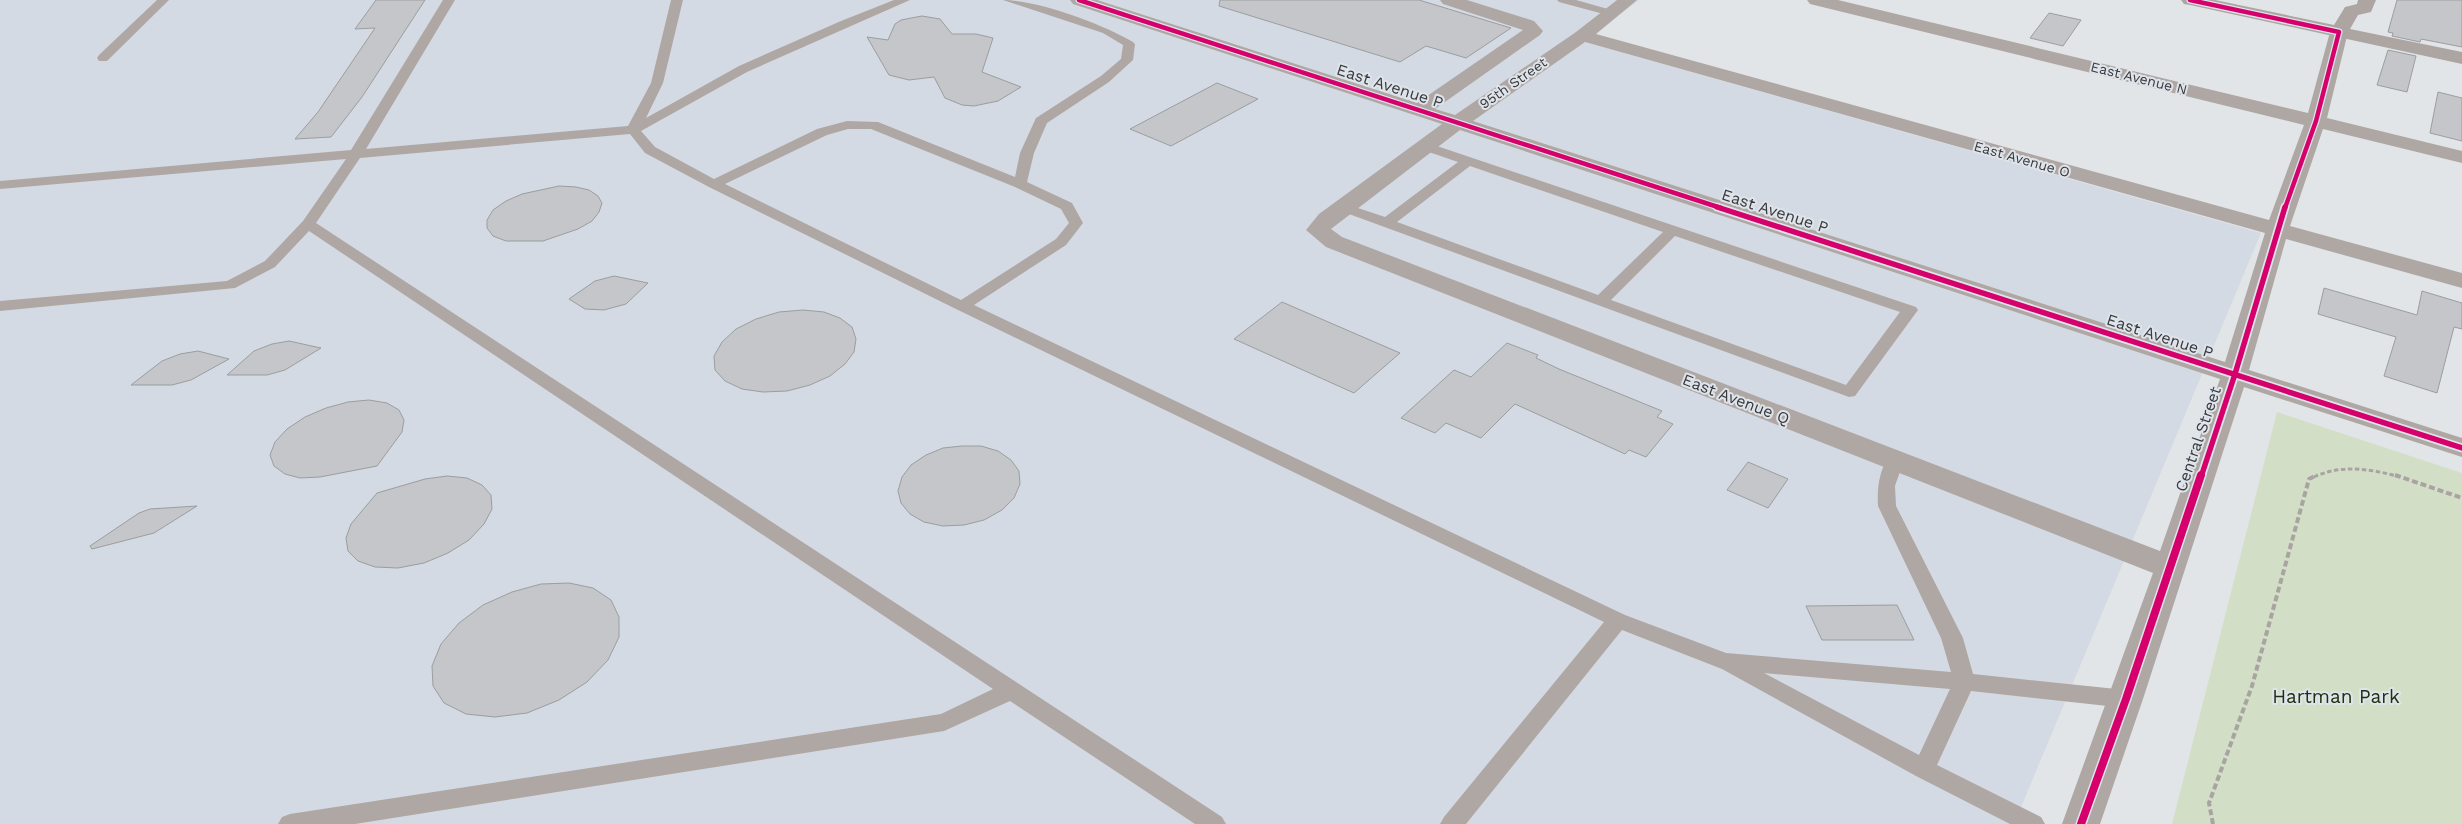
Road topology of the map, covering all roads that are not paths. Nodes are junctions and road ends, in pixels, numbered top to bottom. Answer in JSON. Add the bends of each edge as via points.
{"nodes":[{"id":1,"x":163,"y":0,"type":"edge"},
{"id":2,"x":448,"y":0,"type":"edge"},
{"id":3,"x":677,"y":0,"type":"edge"},
{"id":4,"x":904,"y":0,"type":"edge"},
{"id":5,"x":1010,"y":0,"type":"edge"},
{"id":6,"x":1079,"y":0,"type":"edge"},
{"id":7,"x":1449,"y":0,"type":"edge"},
{"id":8,"x":1563,"y":0,"type":"edge"},
{"id":9,"x":1628,"y":0,"type":"edge"},
{"id":10,"x":1816,"y":0,"type":"edge"},
{"id":11,"x":2190,"y":0,"type":"edge"},
{"id":12,"x":2367,"y":0,"type":"edge"},
{"id":13,"x":2347,"y":5,"type":"edge"},
{"id":14,"x":1611,"y":13,"type":"junction"},
{"id":15,"x":2339,"y":32,"type":"junction"},
{"id":16,"x":1582,"y":36,"type":"junction"},
{"id":17,"x":1512,"y":46,"type":"junction"},
{"id":18,"x":103,"y":58,"type":"dead end"},
{"id":19,"x":1549,"y":58,"type":"junction"},
{"id":20,"x":2462,"y":58,"type":"edge"},
{"id":21,"x":1420,"y":110,"type":"junction"},
{"id":22,"x":2316,"y":122,"type":"junction"},
{"id":23,"x":1457,"y":123,"type":"junction"},
{"id":24,"x":634,"y":130,"type":"junction"},
{"id":25,"x":1425,"y":146,"type":"junction"},
{"id":26,"x":356,"y":154,"type":"junction"},
{"id":27,"x":2462,"y":157,"type":"edge"},
{"id":28,"x":1468,"y":161,"type":"junction"},
{"id":29,"x":714,"y":184,"type":"junction"},
{"id":30,"x":1020,"y":184,"type":"junction"},
{"id":31,"x":0,"y":185,"type":"edge"},
{"id":32,"x":1334,"y":214,"type":"junction"},
{"id":33,"x":1388,"y":222,"type":"junction"},
{"id":34,"x":308,"y":224,"type":"junction"},
{"id":35,"x":1673,"y":230,"type":"junction"},
{"id":36,"x":2278,"y":230,"type":"junction"},
{"id":37,"x":2462,"y":281,"type":"edge"},
{"id":38,"x":1602,"y":300,"type":"junction"},
{"id":39,"x":0,"y":306,"type":"edge"},
{"id":40,"x":962,"y":306,"type":"junction"},
{"id":41,"x":2235,"y":374,"type":"junction"},
{"id":42,"x":2462,"y":448,"type":"edge"},
{"id":43,"x":1895,"y":460,"type":"junction"},
{"id":44,"x":2169,"y":567,"type":"junction"},
{"id":45,"x":1618,"y":620,"type":"junction"},
{"id":46,"x":1724,"y":661,"type":"junction"},
{"id":47,"x":1964,"y":682,"type":"junction"},
{"id":48,"x":1012,"y":690,"type":"junction"},
{"id":49,"x":2126,"y":699,"type":"junction"},
{"id":50,"x":1924,"y":769,"type":"junction"},
{"id":51,"x":290,"y":824,"type":"edge"},
{"id":52,"x":1214,"y":824,"type":"edge"},
{"id":53,"x":1452,"y":824,"type":"edge"},
{"id":54,"x":2033,"y":824,"type":"edge"},
{"id":55,"x":2081,"y":824,"type":"edge"}],
"edges":[{"from":1,"to":18,"type":"lane"},
{"from":2,"to":26,"type":"lane"},
{"from":3,"to":24,"type":"lane","via":[[657,82]]},
{"from":4,"to":24,"type":"lane","via":[[743,69]]},
{"from":5,"to":30,"type":"lane","via":[[1107,31],[1129,44],[1127,60],[1105,79],[1041,121],[1027,153]]},
{"from":6,"to":21,"type":"street","name":"East Avenue P"},
{"from":7,"to":17,"type":"street","via":[[1528,24],[1534,31]]},
{"from":8,"to":14,"type":"lane"},
{"from":9,"to":14,"type":"street","name":"95th Street"},
{"from":10,"to":22,"type":"street","name":"East Avenue N"},
{"from":11,"to":15,"type":"main road"},
{"from":12,"to":13,"type":"main road","name":"Central Street","via":[[2365,8]]},
{"from":13,"to":15,"type":"main road","name":"Central Street"},
{"from":14,"to":16,"type":"street","name":"95th Street"},
{"from":15,"to":20,"type":"main road"},
{"from":15,"to":22,"type":"street","name":"Central Street"},
{"from":16,"to":19,"type":"street","name":"95th Street"},
{"from":16,"to":36,"type":"street","name":"East Avenue O"},
{"from":17,"to":19,"type":"street"},
{"from":17,"to":21,"type":"street"},
{"from":19,"to":23,"type":"street","name":"95th Street"},
{"from":21,"to":23,"type":"street","name":"East Avenue P"},
{"from":22,"to":27,"type":"street","name":"East Avenue N"},
{"from":22,"to":36,"type":"street","name":"Central Street"},
{"from":23,"to":25,"type":"street","name":"95th Street"},
{"from":23,"to":41,"type":"street","name":"East Avenue P"},
{"from":24,"to":26,"type":"lane"},
{"from":24,"to":29,"type":"lane","via":[[650,150]]},
{"from":25,"to":28,"type":"lane"},
{"from":25,"to":32,"type":"street","name":"95th Street"},
{"from":26,"to":31,"type":"lane"},
{"from":26,"to":34,"type":"lane"},
{"from":28,"to":33,"type":"lane"},
{"from":28,"to":35,"type":"lane"},
{"from":29,"to":30,"type":"lane","via":[[822,132],[847,125],[873,125]]},
{"from":29,"to":40,"type":"lane"},
{"from":30,"to":40,"type":"lane","via":[[1067,206],[1076,223],[1061,242]]},
{"from":32,"to":33,"type":"lane"},
{"from":32,"to":43,"type":"street","name":"East Avenue Q","via":[[1318,230],[1334,242]]},
{"from":33,"to":38,"type":"lane"},
{"from":34,"to":39,"type":"lane","via":[[270,264],[230,285]]},
{"from":34,"to":48,"type":"lane"},
{"from":35,"to":38,"type":"lane"},
{"from":35,"to":38,"type":"lane","via":[[1910,310],[1848,392]]},
{"from":36,"to":37,"type":"street","name":"East Avenue O"},
{"from":36,"to":41,"type":"street","name":"Central Street"},
{"from":40,"to":45,"type":"lane"},
{"from":41,"to":42,"type":"street","name":"East Avenue P"},
{"from":41,"to":44,"type":"street","name":"Central Street"},
{"from":43,"to":44,"type":"street","name":"East Avenue Q"},
{"from":43,"to":47,"type":"lane","via":[[1886,486],[1887,506],[1952,638]]},
{"from":44,"to":49,"type":"street","name":"Central Street"},
{"from":45,"to":46,"type":"lane"},
{"from":45,"to":53,"type":"lane"},
{"from":46,"to":47,"type":"lane"},
{"from":46,"to":50,"type":"lane"},
{"from":47,"to":49,"type":"lane"},
{"from":47,"to":50,"type":"lane"},
{"from":48,"to":51,"type":"lane","via":[[944,722]]},
{"from":48,"to":52,"type":"lane"},
{"from":49,"to":55,"type":"street","name":"Central Street"},
{"from":50,"to":54,"type":"lane"}]}
